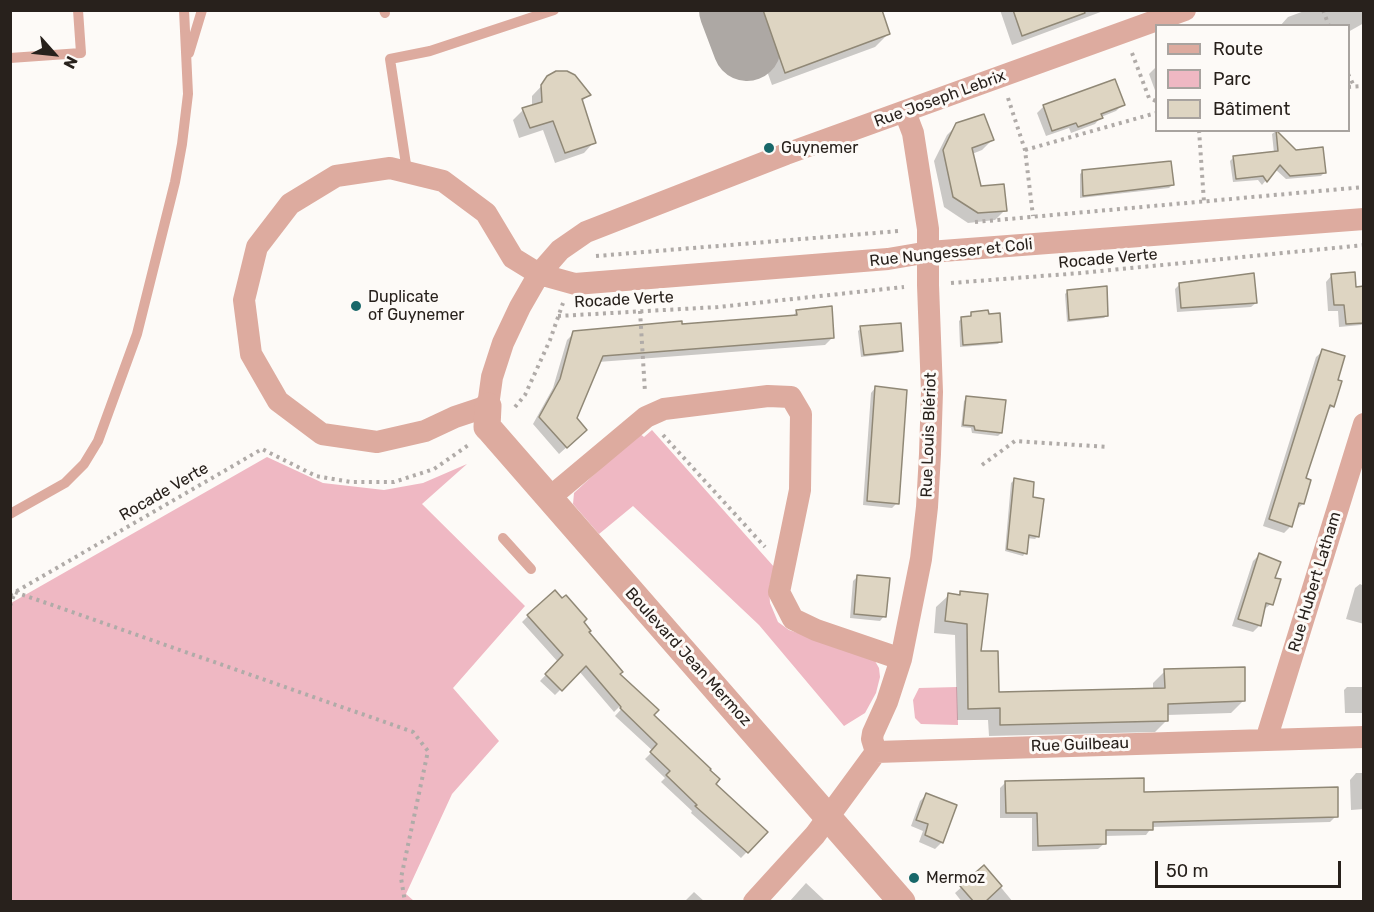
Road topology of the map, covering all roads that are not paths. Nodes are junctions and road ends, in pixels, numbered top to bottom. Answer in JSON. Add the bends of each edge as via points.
{"nodes":[{"id":1,"x":78,"y":10,"type":"edge"},
{"id":2,"x":184,"y":10,"type":"edge"},
{"id":3,"x":202,"y":10,"type":"edge"},
{"id":4,"x":554,"y":10,"type":"edge"},
{"id":5,"x":1185,"y":10,"type":"edge"},
{"id":6,"x":10,"y":58,"type":"edge"},
{"id":7,"x":186,"y":61,"type":"junction"},
{"id":8,"x":905,"y":112,"type":"junction"},
{"id":9,"x":407,"y":171,"type":"junction"},
{"id":10,"x":1364,"y":219,"type":"edge"},
{"id":11,"x":929,"y":252,"type":"junction"},
{"id":12,"x":539,"y":274,"type":"junction"},
{"id":13,"x":489,"y":419,"type":"junction"},
{"id":14,"x":1364,"y":424,"type":"edge"},
{"id":15,"x":548,"y":499,"type":"junction"},
{"id":16,"x":10,"y":514,"type":"edge"},
{"id":17,"x":503,"y":538,"type":"dead end"},
{"id":18,"x":531,"y":569,"type":"dead end"},
{"id":19,"x":901,"y":659,"type":"junction"},
{"id":20,"x":1364,"y":737,"type":"edge"},
{"id":21,"x":1266,"y":740,"type":"junction"},
{"id":22,"x":876,"y":752,"type":"junction"},
{"id":23,"x":829,"y":816,"type":"junction"},
{"id":24,"x":754,"y":902,"type":"edge"},
{"id":25,"x":902,"y":902,"type":"edge"}],
"edges":[{"from":1,"to":6,"type":"lane","via":[[81,53]]},
{"from":2,"to":7,"type":"lane"},
{"from":3,"to":7,"type":"lane"},
{"from":4,"to":9,"type":"lane","via":[[430,51],[390,59]]},
{"from":5,"to":8,"type":"street","name":"Rue Joseph Lebrix"},
{"from":7,"to":16,"type":"lane","via":[[188,94],[175,182],[136,334],[98,441],[84,464],[65,483]]},
{"from":8,"to":11,"type":"street","name":"Rue Louis Blériot","via":[[917,156]]},
{"from":8,"to":12,"type":"street","name":"Rue Joseph Lebrix","via":[[586,232],[561,250]]},
{"from":9,"to":12,"type":"street","name":"Rue Nungesser et Coli","via":[[443,181],[486,213],[513,258]]},
{"from":9,"to":13,"type":"street","name":"Rue Nungesser et Coli","via":[[390,168],[336,176],[290,204],[257,248],[254,258],[244,300],[251,354],[278,401],[322,434],[377,442],[426,431],[455,417]]},
{"from":10,"to":11,"type":"street","name":"Rue Nungesser et Coli"},
{"from":11,"to":12,"type":"street","name":"Rue Nungesser et Coli","via":[[894,259],[575,284]]},
{"from":11,"to":19,"type":"street","name":"Rue Louis Blériot","via":[[932,392],[927,507]]},
{"from":12,"to":13,"type":"street","name":"Rue Joseph Lebrix","via":[[520,307],[492,377]]},
{"from":13,"to":15,"type":"street","name":"Boulevard Jean Mermoz"},
{"from":14,"to":21,"type":"street","name":"Rue Hubert Latham"},
{"from":15,"to":19,"type":"street","via":[[646,417],[664,409],[768,396],[791,397],[801,414],[800,490],[779,592],[793,619]]},
{"from":15,"to":23,"type":"street","name":"Boulevard Jean Mermoz"},
{"from":17,"to":18,"type":"lane"},
{"from":19,"to":22,"type":"street","name":"Rue Louis Blériot","via":[[873,733]]},
{"from":20,"to":21,"type":"street","name":"Rue Guilbeau"},
{"from":21,"to":22,"type":"street","name":"Rue Guilbeau"},
{"from":22,"to":23,"type":"street"},
{"from":23,"to":24,"type":"street"},
{"from":23,"to":25,"type":"street","name":"Boulevard Jean Mermoz"}]}
